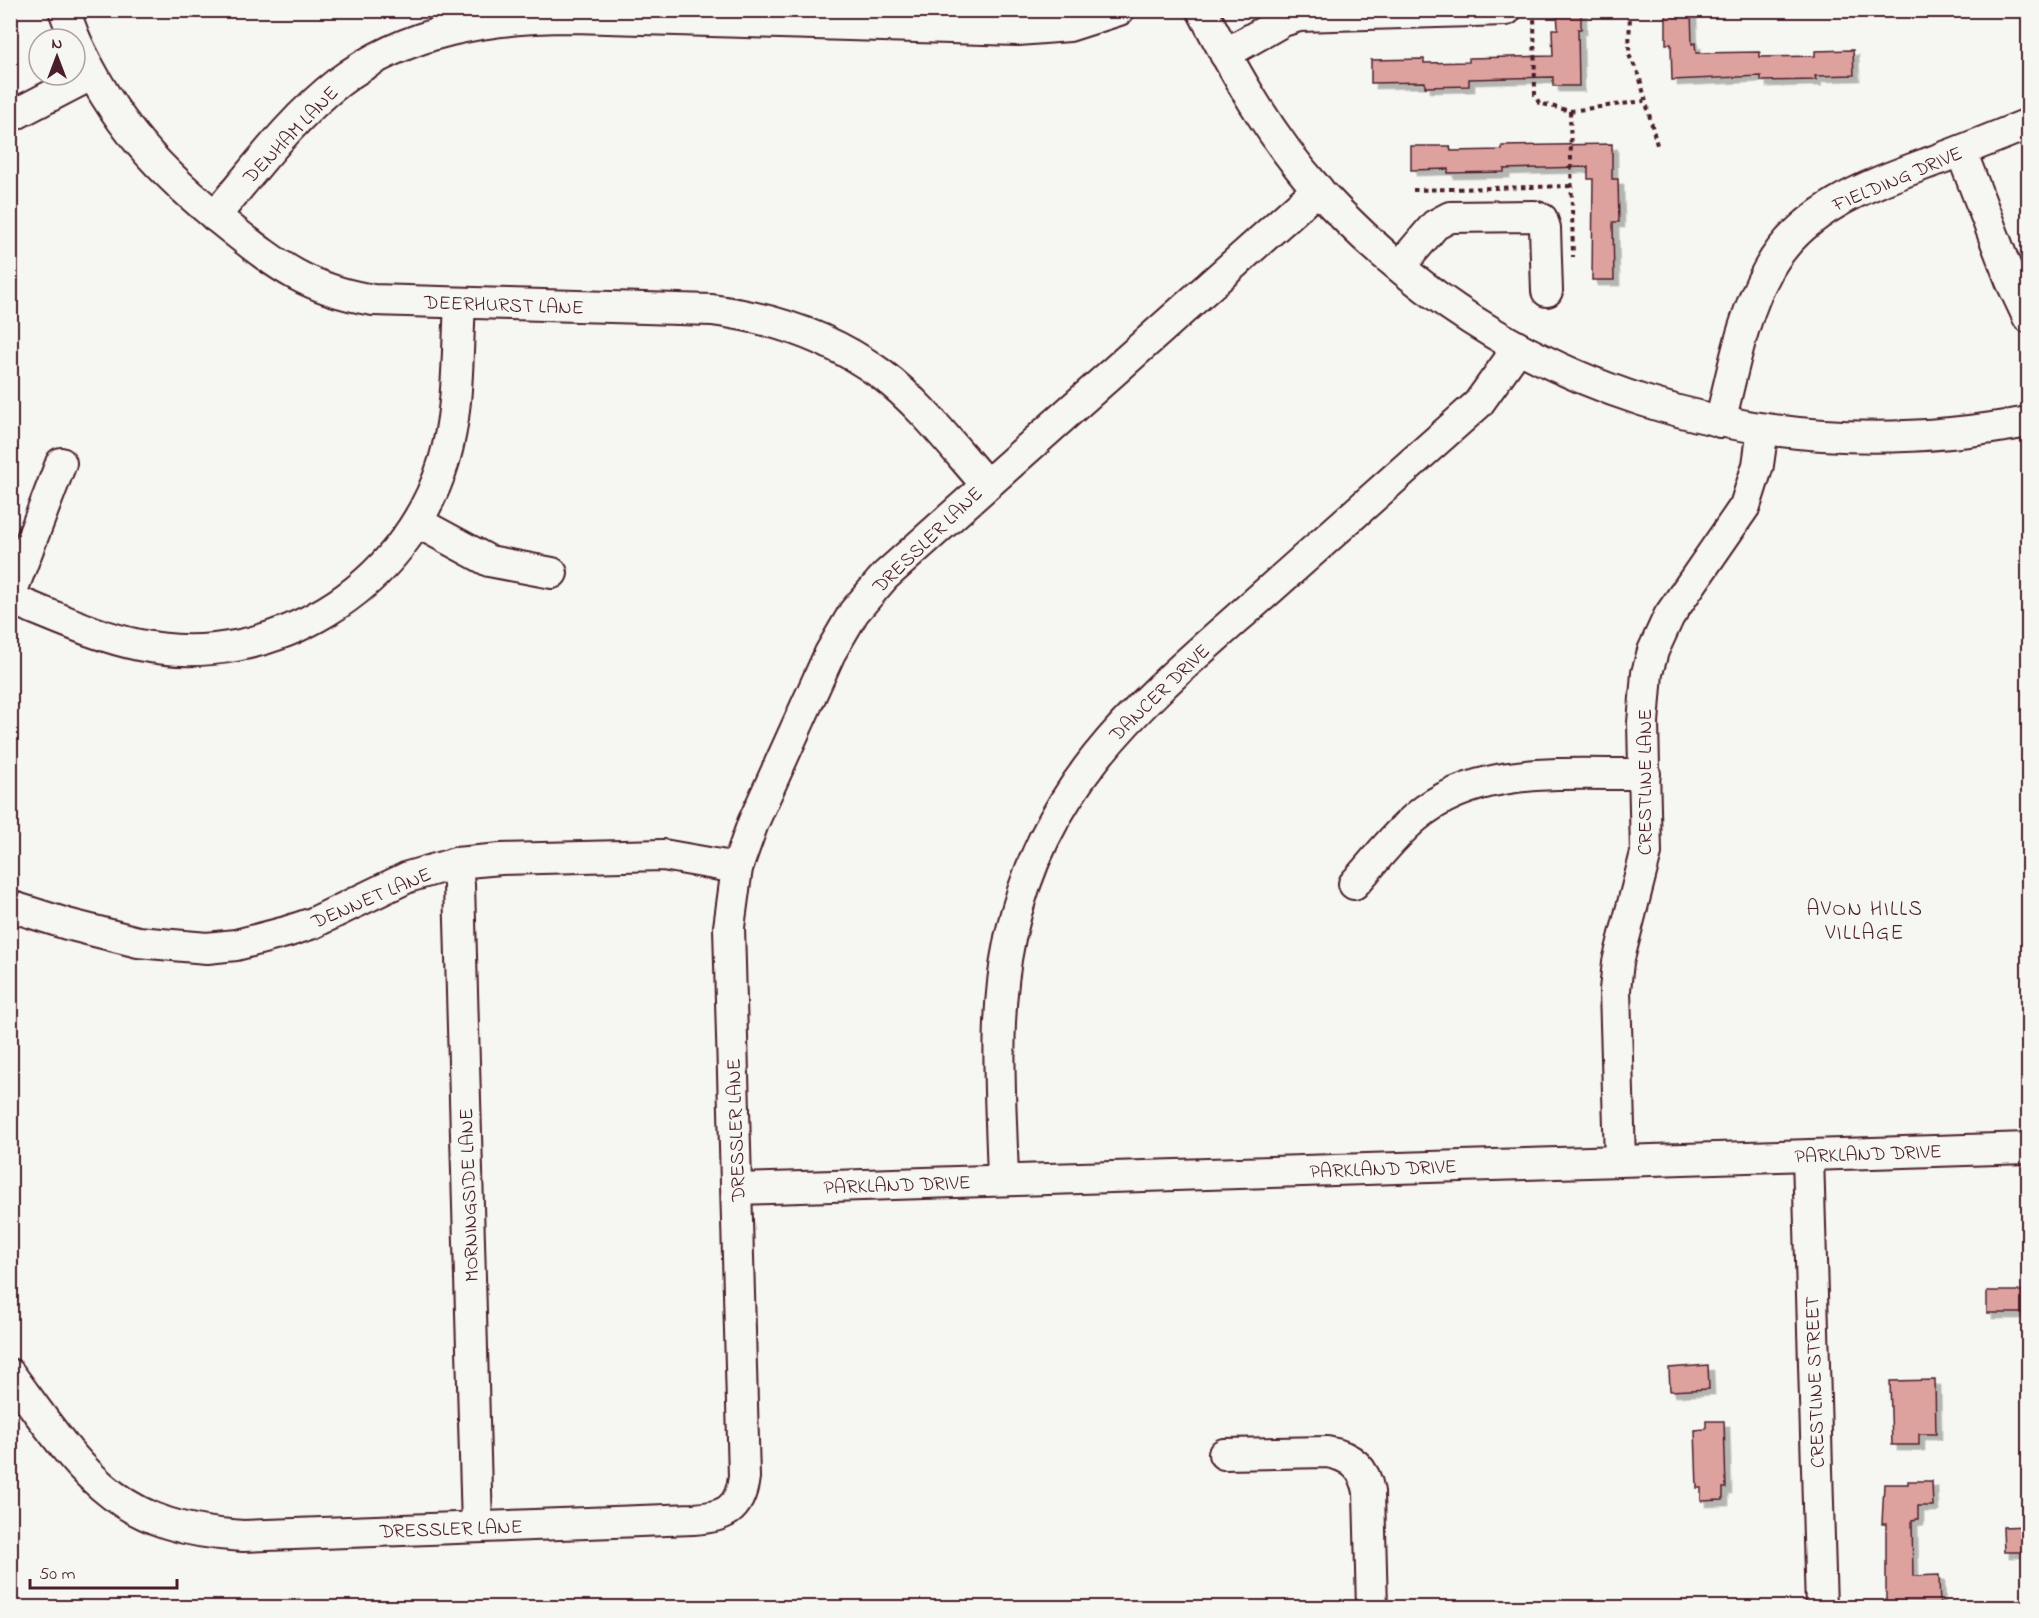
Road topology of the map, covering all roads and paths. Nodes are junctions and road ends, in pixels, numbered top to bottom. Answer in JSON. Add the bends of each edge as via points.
{"nodes":[{"id":1,"x":64,"y":10,"type":"edge"},
{"id":2,"x":1119,"y":10,"type":"edge"},
{"id":3,"x":1202,"y":10,"type":"edge"},
{"id":4,"x":1506,"y":10,"type":"edge"},
{"id":5,"x":1534,"y":10,"type":"edge"},
{"id":6,"x":1630,"y":10,"type":"edge"},
{"id":7,"x":1447,"y":12,"type":"edge"},
{"id":8,"x":70,"y":27,"type":"edge"},
{"id":9,"x":1225,"y":54,"type":"junction"},
{"id":10,"x":87,"y":66,"type":"edge"},
{"id":11,"x":91,"y":75,"type":"junction"},
{"id":12,"x":1644,"y":101,"type":"junction"},
{"id":13,"x":1570,"y":111,"type":"junction"},
{"id":14,"x":10,"y":117,"type":"edge"},
{"id":15,"x":2028,"y":124,"type":"edge"},
{"id":16,"x":1657,"y":145,"type":"dead end"},
{"id":17,"x":1961,"y":151,"type":"junction"},
{"id":18,"x":1572,"y":186,"type":"junction"},
{"id":19,"x":1318,"y":189,"type":"junction"},
{"id":20,"x":1413,"y":190,"type":"dead end"},
{"id":21,"x":215,"y":216,"type":"junction"},
{"id":22,"x":1573,"y":263,"type":"dead end"},
{"id":23,"x":1400,"y":266,"type":"junction"},
{"id":24,"x":1547,"y":291,"type":"dead end"},
{"id":25,"x":460,"y":303,"type":"junction"},
{"id":26,"x":2028,"y":318,"type":"edge"},
{"id":27,"x":1518,"y":348,"type":"junction"},
{"id":28,"x":1720,"y":422,"type":"junction"},
{"id":29,"x":2028,"y":422,"type":"edge"},
{"id":30,"x":1763,"y":429,"type":"junction"},
{"id":31,"x":61,"y":463,"type":"dead end"},
{"id":32,"x":985,"y":483,"type":"junction"},
{"id":33,"x":417,"y":522,"type":"junction"},
{"id":34,"x":552,"y":573,"type":"dead end"},
{"id":35,"x":10,"y":597,"type":"edge"},
{"id":36,"x":1645,"y":774,"type":"junction"},
{"id":37,"x":456,"y":863,"type":"junction"},
{"id":38,"x":737,"y":868,"type":"junction"},
{"id":39,"x":1354,"y":884,"type":"dead end"},
{"id":40,"x":10,"y":906,"type":"edge"},
{"id":41,"x":2028,"y":1148,"type":"edge"},
{"id":42,"x":1808,"y":1156,"type":"junction"},
{"id":43,"x":1620,"y":1160,"type":"junction"},
{"id":44,"x":1003,"y":1180,"type":"junction"},
{"id":45,"x":737,"y":1189,"type":"junction"},
{"id":46,"x":10,"y":1374,"type":"edge"},
{"id":47,"x":1224,"y":1455,"type":"dead end"},
{"id":48,"x":477,"y":1527,"type":"junction"},
{"id":49,"x":1372,"y":1608,"type":"edge"},
{"id":50,"x":1821,"y":1608,"type":"edge"}],
"edges":[{"from":1,"to":8,"type":"street","name":"DEERHURST LANE"},
{"from":2,"to":21,"type":"street","name":"DENHAM LANE","via":[[1069,26],[1018,30],[552,17],[473,24],[388,53],[339,82],[285,133]]},
{"from":3,"to":9,"type":"street"},
{"from":4,"to":7,"type":"street"},
{"from":5,"to":13,"type":"path","via":[[1535,95],[1539,103]]},
{"from":6,"to":12,"type":"path","via":[[1629,55],[1639,75]]},
{"from":7,"to":9,"type":"street","via":[[1299,16]]},
{"from":9,"to":19,"type":"street","via":[[1271,127]]},
{"from":10,"to":11,"type":"street","name":"DEERHURST LANE"},
{"from":11,"to":14,"type":"street"},
{"from":11,"to":21,"type":"street","name":"DEERHURST LANE","via":[[147,156]]},
{"from":12,"to":13,"type":"path"},
{"from":12,"to":16,"type":"path"},
{"from":13,"to":18,"type":"path"},
{"from":15,"to":17,"type":"street","name":"FIELDING DRIVE"},
{"from":17,"to":26,"type":"street"},
{"from":17,"to":28,"type":"street","name":"FIELDING DRIVE","via":[[1849,194],[1820,211],[1790,240],[1768,269],[1753,302]]},
{"from":18,"to":20,"type":"path"},
{"from":18,"to":22,"type":"path"},
{"from":19,"to":23,"type":"street"},
{"from":19,"to":32,"type":"street","name":"DRESSLER LANE"},
{"from":21,"to":25,"type":"street","name":"DEERHURST LANE","via":[[297,278],[326,290],[373,300]]},
{"from":23,"to":24,"type":"street","via":[[1435,225],[1450,217],[1534,216],[1542,219],[1545,228]]},
{"from":23,"to":27,"type":"street","via":[[1453,307]]},
{"from":25,"to":32,"type":"street","name":"DEERHURST LANE","via":[[712,310],[785,326],[827,342],[882,375],[921,411]]},
{"from":25,"to":33,"type":"street","via":[[450,439],[437,482]]},
{"from":27,"to":28,"type":"street","via":[[1602,386]]},
{"from":27,"to":44,"type":"street","name":"DANCER DRIVE","via":[[1478,404],[1138,707],[1072,788],[1026,883],[1005,969],[999,1046]]},
{"from":28,"to":30,"type":"street"},
{"from":29,"to":30,"type":"street","via":[[1954,434],[1904,437],[1839,438]]},
{"from":30,"to":36,"type":"street","name":"CRESTLINE LANE","via":[[1758,465],[1745,506],[1679,600],[1653,651],[1644,700]]},
{"from":31,"to":35,"type":"street"},
{"from":32,"to":38,"type":"street","name":"DRESSLER LANE","via":[[897,563],[854,612],[830,653]]},
{"from":33,"to":34,"type":"street","via":[[489,561]]},
{"from":33,"to":35,"type":"street","via":[[387,562],[346,599],[292,630],[241,645],[200,650],[138,645]]},
{"from":36,"to":39,"type":"street","via":[[1520,777],[1454,794],[1417,817]]},
{"from":36,"to":43,"type":"street","name":"CRESTLINE LANE","via":[[1644,868],[1624,935],[1615,990]]},
{"from":37,"to":38,"type":"street","name":"DENNET LANE","via":[[663,855]]},
{"from":37,"to":40,"type":"street","name":"DENNET LANE","via":[[408,877],[304,926],[226,946],[187,948],[138,942]]},
{"from":37,"to":48,"type":"street","name":"MORNINGSIDE LANE"},
{"from":38,"to":45,"type":"street","name":"DRESSLER LANE","via":[[729,927]]},
{"from":41,"to":42,"type":"street","name":"PARKLAND DRIVE"},
{"from":42,"to":43,"type":"street","name":"PARKLAND DRIVE"},
{"from":42,"to":50,"type":"street","name":"CRESTLINE STREET"},
{"from":43,"to":44,"type":"street","name":"PARKLAND DRIVE"},
{"from":44,"to":45,"type":"street","name":"PARKLAND DRIVE"},
{"from":45,"to":48,"type":"street","name":"DRESSLER LANE","via":[[744,1477],[738,1502],[714,1518]]},
{"from":46,"to":48,"type":"street","name":"DRESSLER LANE","via":[[82,1469],[120,1501],[161,1523],[196,1533],[243,1536]]},
{"from":47,"to":49,"type":"street","via":[[1327,1452],[1340,1454],[1360,1468],[1369,1492]]}]}
